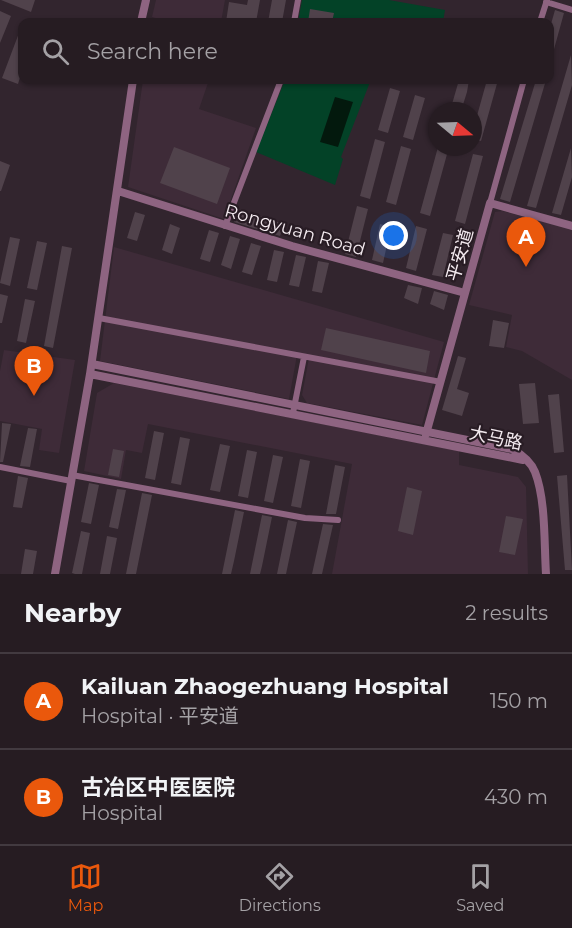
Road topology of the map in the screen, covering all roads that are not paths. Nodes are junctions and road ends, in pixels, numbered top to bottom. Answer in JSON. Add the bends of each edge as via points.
{"nodes":[{"id":1,"x":146,"y":0,"type":"edge"},
{"id":2,"x":298,"y":0,"type":"edge"},
{"id":3,"x":546,"y":1,"type":"edge"},
{"id":4,"x":572,"y":10,"type":"edge"},
{"id":5,"x":142,"y":18,"type":"edge"},
{"id":6,"x":295,"y":18,"type":"edge"},
{"id":7,"x":541,"y":18,"type":"edge"},
{"id":8,"x":132,"y":84,"type":"edge"},
{"id":9,"x":279,"y":84,"type":"edge"},
{"id":10,"x":523,"y":84,"type":"edge"},
{"id":11,"x":118,"y":191,"type":"junction"},
{"id":12,"x":490,"y":203,"type":"junction"},
{"id":13,"x":225,"y":226,"type":"junction"},
{"id":14,"x":572,"y":226,"type":"edge"},
{"id":15,"x":465,"y":293,"type":"junction"},
{"id":16,"x":99,"y":318,"type":"junction"},
{"id":17,"x":304,"y":357,"type":"junction"},
{"id":18,"x":92,"y":364,"type":"junction"},
{"id":19,"x":90,"y":374,"type":"junction"},
{"id":20,"x":441,"y":382,"type":"junction"},
{"id":21,"x":295,"y":404,"type":"junction"},
{"id":22,"x":293,"y":413,"type":"junction"},
{"id":23,"x":428,"y":430,"type":"junction"},
{"id":24,"x":424,"y":439,"type":"junction"},
{"id":25,"x":527,"y":461,"type":"junction"},
{"id":26,"x":0,"y":467,"type":"edge"},
{"id":27,"x":72,"y":478,"type":"junction"},
{"id":28,"x":338,"y":520,"type":"dead end"},
{"id":29,"x":55,"y":574,"type":"edge"},
{"id":30,"x":546,"y":574,"type":"edge"}],
"edges":[{"from":1,"to":5,"type":"street"},
{"from":2,"to":6,"type":"street"},
{"from":3,"to":4,"type":"street"},
{"from":3,"to":7,"type":"street"},
{"from":8,"to":11,"type":"street"},
{"from":9,"to":13,"type":"street"},
{"from":10,"to":12,"type":"street","name":"平安道"},
{"from":11,"to":13,"type":"street","name":"Rongyuan Road"},
{"from":11,"to":16,"type":"street"},
{"from":12,"to":14,"type":"street"},
{"from":12,"to":15,"type":"street","name":"平安道"},
{"from":13,"to":15,"type":"street","name":"Rongyuan Road"},
{"from":15,"to":20,"type":"street","name":"平安道"},
{"from":16,"to":17,"type":"street"},
{"from":16,"to":18,"type":"street"},
{"from":17,"to":20,"type":"street"},
{"from":17,"to":21,"type":"street"},
{"from":18,"to":19,"type":"street"},
{"from":18,"to":21,"type":"street","name":"大马路"},
{"from":19,"to":22,"type":"street","name":"大马路"},
{"from":19,"to":27,"type":"street"},
{"from":20,"to":23,"type":"street","name":"平安道"},
{"from":21,"to":22,"type":"street"},
{"from":21,"to":23,"type":"street","name":"大马路"},
{"from":22,"to":24,"type":"street","name":"大马路"},
{"from":23,"to":24,"type":"street","name":"平安道"},
{"from":23,"to":25,"type":"street","name":"大马路","via":[[513,448]]},
{"from":24,"to":25,"type":"street","name":"大马路"},
{"from":25,"to":30,"type":"street","via":[[539,488]]},
{"from":26,"to":27,"type":"street"},
{"from":27,"to":28,"type":"street","via":[[305,518]]},
{"from":27,"to":29,"type":"street"}]}
